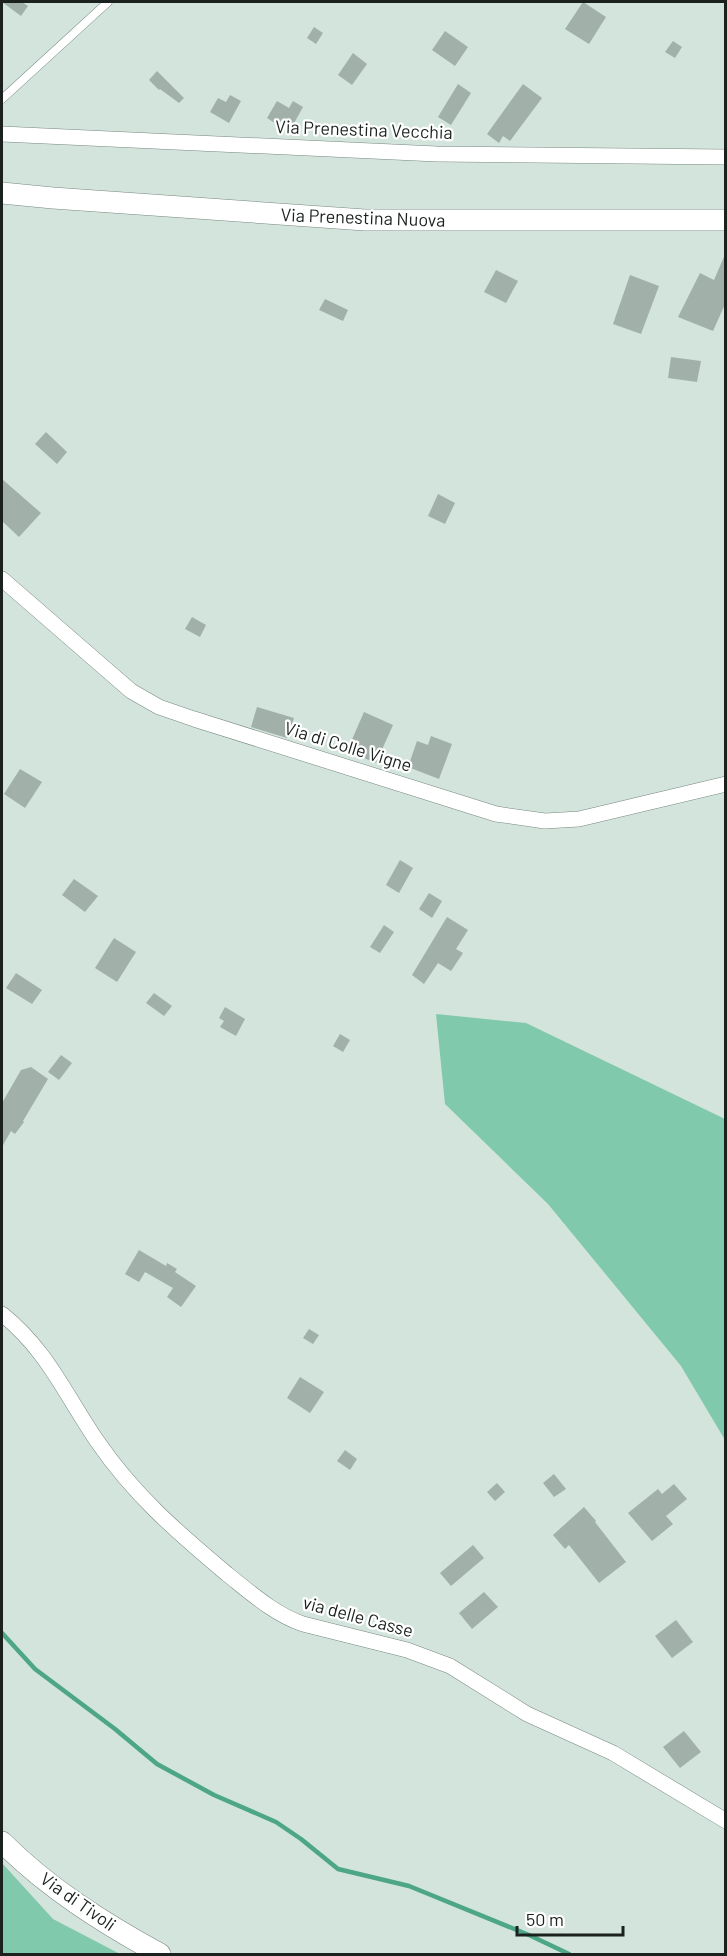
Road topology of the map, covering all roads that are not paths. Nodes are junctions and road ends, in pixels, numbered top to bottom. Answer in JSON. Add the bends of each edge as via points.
{"nodes":[{"id":1,"x":108,"y":2,"type":"edge"},
{"id":2,"x":2,"y":99,"type":"edge"},
{"id":3,"x":2,"y":134,"type":"edge"},
{"id":4,"x":726,"y":157,"type":"edge"},
{"id":5,"x":5,"y":191,"type":"edge"},
{"id":6,"x":726,"y":220,"type":"edge"},
{"id":7,"x":2,"y":579,"type":"edge"},
{"id":8,"x":726,"y":784,"type":"edge"},
{"id":9,"x":2,"y":1314,"type":"edge"},
{"id":10,"x":726,"y":1821,"type":"edge"},
{"id":11,"x":2,"y":1842,"type":"edge"},
{"id":12,"x":160,"y":1954,"type":"edge"}],
"edges":[{"from":1,"to":2,"type":"lane"},
{"from":3,"to":4,"type":"street","name":"Via Prenestina Vecchia","via":[[437,154]]},
{"from":5,"to":6,"type":"main road","name":"Via Prenestina Nuova","via":[[365,220]]},
{"from":7,"to":8,"type":"street","name":"Via di Colle Vigne","via":[[123,686],[149,702],[496,814],[544,821],[579,819]]},
{"from":9,"to":10,"type":"street","name":"via delle Casse","via":[[40,1352],[98,1442],[148,1504],[182,1537],[266,1604],[303,1624],[407,1650],[450,1666],[527,1714],[612,1753]]},
{"from":11,"to":12,"type":"main road","name":"Via di Tivoli","via":[[68,1898]]}]}
